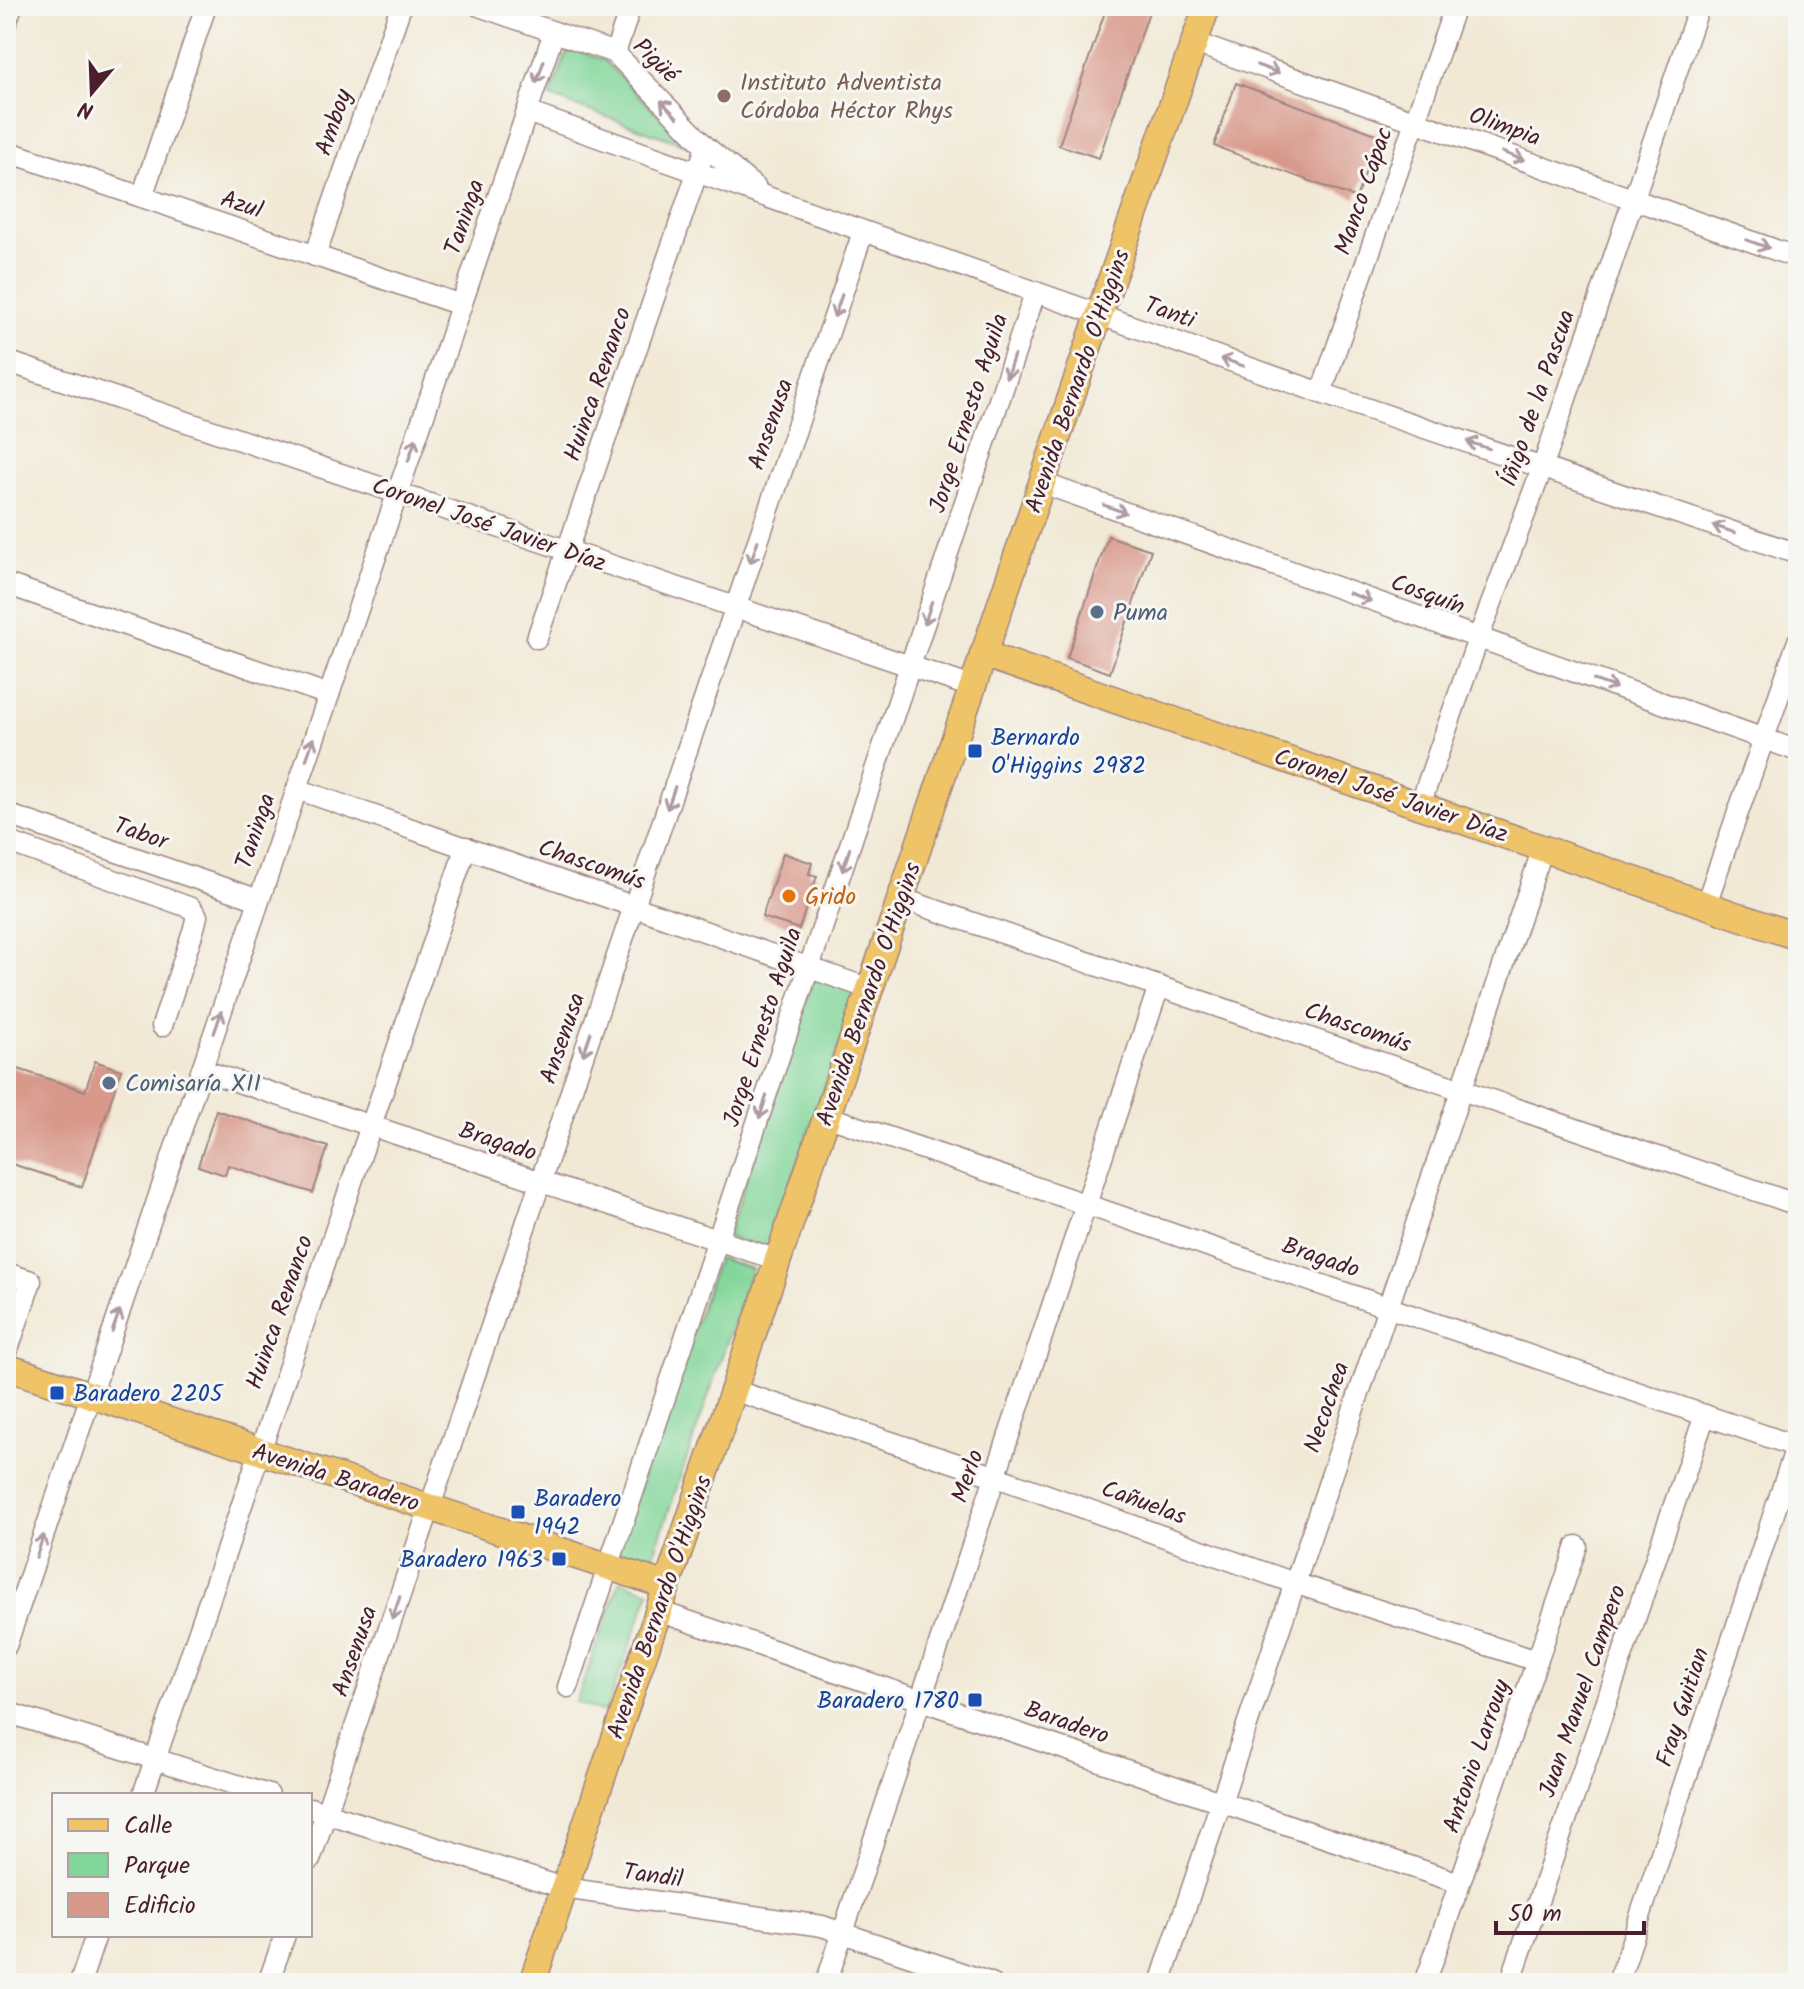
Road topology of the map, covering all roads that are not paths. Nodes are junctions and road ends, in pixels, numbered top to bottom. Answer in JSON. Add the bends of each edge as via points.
{"nodes":[{"id":1,"x":12,"y":6,"type":"edge"},
{"id":2,"x":206,"y":6,"type":"edge"},
{"id":3,"x":401,"y":6,"type":"edge"},
{"id":4,"x":479,"y":6,"type":"edge"},
{"id":5,"x":631,"y":6,"type":"edge"},
{"id":6,"x":1207,"y":6,"type":"edge"},
{"id":7,"x":1455,"y":6,"type":"edge"},
{"id":8,"x":1699,"y":6,"type":"edge"},
{"id":9,"x":6,"y":23,"type":"edge"},
{"id":10,"x":554,"y":32,"type":"junction"},
{"id":11,"x":1195,"y":43,"type":"junction"},
{"id":12,"x":615,"y":53,"type":"junction"},
{"id":13,"x":527,"y":112,"type":"junction"},
{"id":14,"x":1415,"y":121,"type":"junction"},
{"id":15,"x":706,"y":147,"type":"junction"},
{"id":16,"x":6,"y":151,"type":"edge"},
{"id":17,"x":697,"y":173,"type":"junction"},
{"id":18,"x":142,"y":197,"type":"junction"},
{"id":19,"x":768,"y":198,"type":"junction"},
{"id":20,"x":1631,"y":199,"type":"junction"},
{"id":21,"x":863,"y":232,"type":"junction"},
{"id":22,"x":315,"y":256,"type":"junction"},
{"id":23,"x":1798,"y":258,"type":"edge"},
{"id":24,"x":1035,"y":293,"type":"junction"},
{"id":25,"x":461,"y":305,"type":"junction"},
{"id":26,"x":1099,"y":315,"type":"junction"},
{"id":27,"x":6,"y":361,"type":"edge"},
{"id":28,"x":1321,"y":393,"type":"junction"},
{"id":29,"x":1543,"y":466,"type":"junction"},
{"id":30,"x":1042,"y":483,"type":"junction"},
{"id":31,"x":398,"y":493,"type":"junction"},
{"id":32,"x":568,"y":550,"type":"junction"},
{"id":33,"x":1798,"y":554,"type":"edge"},
{"id":34,"x":7,"y":586,"type":"edge"},
{"id":35,"x":736,"y":607,"type":"junction"},
{"id":36,"x":537,"y":638,"type":"dead end"},
{"id":37,"x":1478,"y":639,"type":"junction"},
{"id":38,"x":1798,"y":641,"type":"edge"},
{"id":39,"x":983,"y":654,"type":"junction"},
{"id":40,"x":910,"y":666,"type":"junction"},
{"id":41,"x":972,"y":687,"type":"junction"},
{"id":42,"x":329,"y":695,"type":"junction"},
{"id":43,"x":1763,"y":739,"type":"junction"},
{"id":44,"x":1798,"y":751,"type":"edge"},
{"id":45,"x":297,"y":789,"type":"junction"},
{"id":46,"x":1420,"y":805,"type":"junction"},
{"id":47,"x":6,"y":814,"type":"edge"},
{"id":48,"x":43,"y":827,"type":"junction"},
{"id":49,"x":6,"y":841,"type":"edge"},
{"id":50,"x":466,"y":847,"type":"junction"},
{"id":51,"x":1543,"y":848,"type":"junction"},
{"id":52,"x":36,"y":851,"type":"junction"},
{"id":53,"x":900,"y":898,"type":"junction"},
{"id":54,"x":259,"y":900,"type":"junction"},
{"id":55,"x":1706,"y":904,"type":"junction"},
{"id":56,"x":634,"y":906,"type":"junction"},
{"id":57,"x":1798,"y":937,"type":"edge"},
{"id":58,"x":810,"y":967,"type":"junction"},
{"id":59,"x":1159,"y":986,"type":"junction"},
{"id":60,"x":870,"y":989,"type":"junction"},
{"id":61,"x":162,"y":1026,"type":"dead end"},
{"id":62,"x":202,"y":1070,"type":"junction"},
{"id":63,"x":1461,"y":1089,"type":"junction"},
{"id":64,"x":826,"y":1116,"type":"junction"},
{"id":65,"x":370,"y":1126,"type":"junction"},
{"id":66,"x":540,"y":1182,"type":"junction"},
{"id":67,"x":1086,"y":1204,"type":"junction"},
{"id":68,"x":1798,"y":1205,"type":"edge"},
{"id":69,"x":718,"y":1241,"type":"junction"},
{"id":70,"x":778,"y":1260,"type":"junction"},
{"id":71,"x":6,"y":1273,"type":"edge"},
{"id":72,"x":1387,"y":1307,"type":"junction"},
{"id":73,"x":6,"y":1355,"type":"edge"},
{"id":74,"x":6,"y":1367,"type":"edge"},
{"id":75,"x":733,"y":1390,"type":"junction"},
{"id":76,"x":91,"y":1395,"type":"junction"},
{"id":77,"x":1705,"y":1415,"type":"junction"},
{"id":78,"x":1797,"y":1447,"type":"edge"},
{"id":79,"x":259,"y":1451,"type":"junction"},
{"id":80,"x":994,"y":1476,"type":"junction"},
{"id":81,"x":430,"y":1508,"type":"junction"},
{"id":82,"x":1577,"y":1546,"type":"dead end"},
{"id":83,"x":609,"y":1565,"type":"junction"},
{"id":84,"x":1294,"y":1583,"type":"junction"},
{"id":85,"x":662,"y":1598,"type":"junction"},
{"id":86,"x":6,"y":1646,"type":"edge"},
{"id":87,"x":1537,"y":1661,"type":"junction"},
{"id":88,"x":568,"y":1687,"type":"dead end"},
{"id":89,"x":919,"y":1699,"type":"junction"},
{"id":90,"x":6,"y":1712,"type":"edge"},
{"id":91,"x":155,"y":1759,"type":"junction"},
{"id":92,"x":144,"y":1793,"type":"edge"},
{"id":93,"x":263,"y":1793,"type":"edge"},
{"id":94,"x":1220,"y":1801,"type":"junction"},
{"id":95,"x":318,"y":1810,"type":"edge"},
{"id":96,"x":312,"y":1848,"type":"edge"},
{"id":97,"x":1459,"y":1883,"type":"junction"},
{"id":98,"x":564,"y":1888,"type":"junction"},
{"id":99,"x":843,"y":1932,"type":"junction"},
{"id":100,"x":95,"y":1937,"type":"edge"},
{"id":101,"x":284,"y":1937,"type":"edge"},
{"id":102,"x":80,"y":1983,"type":"edge"},
{"id":103,"x":268,"y":1983,"type":"edge"},
{"id":104,"x":532,"y":1983,"type":"edge"},
{"id":105,"x":826,"y":1983,"type":"edge"},
{"id":106,"x":991,"y":1983,"type":"edge"},
{"id":107,"x":1160,"y":1983,"type":"edge"},
{"id":108,"x":1425,"y":1983,"type":"edge"},
{"id":109,"x":1510,"y":1983,"type":"edge"},
{"id":110,"x":1618,"y":1983,"type":"edge"}],
"edges":[{"from":1,"to":9,"type":"street"},
{"from":2,"to":18,"type":"street"},
{"from":3,"to":22,"type":"street","name":"Amboy"},
{"from":4,"to":10,"type":"street","name":"Pigüé"},
{"from":5,"to":12,"type":"street"},
{"from":6,"to":11,"type":"main road","name":"Avenida Bernardo O'Higgins"},
{"from":7,"to":14,"type":"street","name":"Manco Cápac"},
{"from":8,"to":20,"type":"street","name":"Íñigo de la Pascua"},
{"from":10,"to":12,"type":"street","name":"Pigüé"},
{"from":10,"to":13,"type":"street","name":"Taninga","one_way":true},
{"from":11,"to":14,"type":"street","name":"Olimpia","one_way":true},
{"from":11,"to":26,"type":"main road","name":"Avenida Bernardo O'Higgins"},
{"from":15,"to":12,"type":"street","name":"Pigüé","one_way":true},
{"from":13,"to":17,"type":"street","name":"Tanti"},
{"from":13,"to":25,"type":"street","name":"Taninga"},
{"from":14,"to":20,"type":"street","name":"Olimpia","one_way":true},
{"from":14,"to":28,"type":"street","name":"Manco Cápac"},
{"from":15,"to":17,"type":"street","name":"Huinca Renanco"},
{"from":15,"to":19,"type":"street","name":"Pigüé"},
{"from":16,"to":18,"type":"street","name":"Azul"},
{"from":17,"to":19,"type":"street","name":"Tanti"},
{"from":17,"to":32,"type":"street","name":"Huinca Renanco"},
{"from":18,"to":22,"type":"street","name":"Azul"},
{"from":19,"to":21,"type":"street","name":"Tanti"},
{"from":20,"to":23,"type":"street","name":"Olimpia","one_way":true},
{"from":20,"to":29,"type":"street","name":"Íñigo de la Pascua"},
{"from":21,"to":24,"type":"street","name":"Tanti"},
{"from":21,"to":35,"type":"street","name":"Ansenusa","one_way":true},
{"from":22,"to":25,"type":"street","name":"Azul"},
{"from":24,"to":26,"type":"street","name":"Tanti"},
{"from":24,"to":40,"type":"street","name":"Jorge Ernesto Aguila","one_way":true},
{"from":31,"to":25,"type":"street","name":"Taninga","one_way":true},
{"from":28,"to":26,"type":"street","name":"Tanti","one_way":true},
{"from":26,"to":30,"type":"main road","name":"Avenida Bernardo O'Higgins"},
{"from":27,"to":31,"type":"street","name":"Coronel José Javier Díaz"},
{"from":29,"to":28,"type":"street","name":"Tanti","one_way":true},
{"from":33,"to":29,"type":"street","name":"Tanti","one_way":true},
{"from":29,"to":37,"type":"street","name":"Íñigo de la Pascua"},
{"from":30,"to":37,"type":"street","name":"Cosquín","one_way":true},
{"from":30,"to":39,"type":"main road","name":"Avenida Bernardo O'Higgins"},
{"from":31,"to":32,"type":"street","name":"Coronel José Javier Díaz"},
{"from":31,"to":42,"type":"street","name":"Taninga"},
{"from":32,"to":35,"type":"street","name":"Coronel José Javier Díaz"},
{"from":32,"to":36,"type":"street","name":"Huinca Renanco"},
{"from":34,"to":42,"type":"street"},
{"from":35,"to":40,"type":"street","name":"Coronel José Javier Díaz"},
{"from":35,"to":56,"type":"street","name":"Ansenusa","one_way":true},
{"from":37,"to":43,"type":"street","name":"Cosquín","one_way":true},
{"from":37,"to":46,"type":"street","name":"Íñigo de la Pascua"},
{"from":38,"to":43,"type":"street"},
{"from":39,"to":41,"type":"main road","name":"Avenida Bernardo O'Higgins"},
{"from":39,"to":46,"type":"main road","name":"Coronel José Javier Díaz"},
{"from":40,"to":41,"type":"street","name":"Coronel José Javier Díaz"},
{"from":40,"to":58,"type":"street","name":"Jorge Ernesto Aguila","one_way":true},
{"from":41,"to":53,"type":"main road","name":"Avenida Bernardo O'Higgins"},
{"from":45,"to":42,"type":"street","name":"Taninga","one_way":true},
{"from":43,"to":44,"type":"street","name":"Cosquín"},
{"from":43,"to":55,"type":"street"},
{"from":45,"to":50,"type":"street","name":"Chascomús"},
{"from":45,"to":54,"type":"street","name":"Taninga"},
{"from":46,"to":51,"type":"main road","name":"Coronel José Javier Díaz"},
{"from":47,"to":48,"type":"street","name":"Tabor"},
{"from":48,"to":52,"type":"street"},
{"from":48,"to":54,"type":"street","name":"Tabor"},
{"from":49,"to":52,"type":"street"},
{"from":50,"to":56,"type":"street","name":"Chascomús"},
{"from":50,"to":65,"type":"street","name":"Huinca Renanco"},
{"from":51,"to":55,"type":"main road","name":"Coronel José Javier Díaz"},
{"from":51,"to":63,"type":"street","name":"Necochea"},
{"from":52,"to":61,"type":"street","via":[[191,908],[197,916]]},
{"from":53,"to":59,"type":"street","name":"Chascomús"},
{"from":53,"to":60,"type":"main road","name":"Avenida Bernardo O'Higgins"},
{"from":62,"to":54,"type":"street","name":"Taninga","one_way":true},
{"from":55,"to":57,"type":"main road","name":"Coronel José Javier Díaz"},
{"from":56,"to":58,"type":"street","name":"Chascomús"},
{"from":56,"to":66,"type":"street","name":"Ansenusa","one_way":true},
{"from":58,"to":60,"type":"street","name":"Chascomús"},
{"from":58,"to":69,"type":"street","name":"Jorge Ernesto Aguila","one_way":true},
{"from":59,"to":63,"type":"street","name":"Chascomús"},
{"from":59,"to":67,"type":"street","name":"Merlo"},
{"from":60,"to":64,"type":"main road","name":"Avenida Bernardo O'Higgins"},
{"from":62,"to":65,"type":"street","name":"Bragado"},
{"from":76,"to":62,"type":"street","name":"Taninga","one_way":true},
{"from":63,"to":68,"type":"street","name":"Chascomús"},
{"from":63,"to":72,"type":"street","name":"Necochea"},
{"from":64,"to":67,"type":"street","name":"Bragado"},
{"from":64,"to":70,"type":"main road","name":"Avenida Bernardo O'Higgins"},
{"from":65,"to":66,"type":"street","name":"Bragado"},
{"from":65,"to":79,"type":"street","name":"Huinca Renanco"},
{"from":66,"to":69,"type":"street","name":"Bragado"},
{"from":66,"to":81,"type":"street","name":"Ansenusa"},
{"from":67,"to":72,"type":"street","name":"Bragado"},
{"from":67,"to":80,"type":"street","name":"Merlo"},
{"from":69,"to":70,"type":"street","name":"Bragado"},
{"from":69,"to":83,"type":"street","name":"Jorge Ernesto Aguila"},
{"from":70,"to":75,"type":"main road","name":"Avenida Bernardo O'Higgins"},
{"from":71,"to":73,"type":"street","via":[[31,1281]]},
{"from":72,"to":77,"type":"street","name":"Bragado"},
{"from":72,"to":84,"type":"street","name":"Necochea"},
{"from":74,"to":76,"type":"main road","name":"Avenida Baradero"},
{"from":75,"to":80,"type":"street","name":"Cañuelas"},
{"from":75,"to":85,"type":"main road","name":"Avenida Bernardo O'Higgins"},
{"from":76,"to":79,"type":"main road","name":"Avenida Baradero"},
{"from":86,"to":76,"type":"street","name":"Taninga","one_way":true},
{"from":77,"to":78,"type":"street","name":"Bragado"},
{"from":77,"to":109,"type":"street","name":"Juan Manuel Campero"},
{"from":78,"to":110,"type":"street","name":"Fray Guitian"},
{"from":79,"to":81,"type":"main road","name":"Avenida Baradero"},
{"from":79,"to":91,"type":"street","name":"Huinca Renanco"},
{"from":80,"to":84,"type":"street","name":"Cañuelas"},
{"from":80,"to":89,"type":"street","name":"Merlo"},
{"from":81,"to":83,"type":"main road","name":"Avenida Baradero"},
{"from":81,"to":95,"type":"street","name":"Ansenusa","one_way":true},
{"from":82,"to":87,"type":"street","name":"Antonio Larrouy"},
{"from":83,"to":85,"type":"main road","name":"Avenida Baradero"},
{"from":83,"to":88,"type":"street","name":"Jorge Ernesto Aguila"},
{"from":84,"to":87,"type":"street","name":"Cañuelas"},
{"from":84,"to":94,"type":"street","name":"Necochea"},
{"from":85,"to":89,"type":"street","name":"Baradero"},
{"from":85,"to":98,"type":"main road","name":"Avenida Bernardo O'Higgins"},
{"from":87,"to":97,"type":"street","name":"Antonio Larrouy"},
{"from":89,"to":94,"type":"street","name":"Baradero"},
{"from":89,"to":99,"type":"street","name":"Merlo"},
{"from":90,"to":91,"type":"street"},
{"from":91,"to":92,"type":"street","name":"Huinca Renanco"},
{"from":91,"to":93,"type":"street"},
{"from":94,"to":97,"type":"street","name":"Baradero"},
{"from":94,"to":107,"type":"street","name":"Necochea"},
{"from":95,"to":96,"type":"street","name":"Ansenusa"},
{"from":95,"to":98,"type":"street","name":"Tandil"},
{"from":97,"to":108,"type":"street","name":"Antonio Larrouy"},
{"from":98,"to":99,"type":"street","name":"Tandil"},
{"from":98,"to":104,"type":"main road","name":"Avenida Bernardo O'Higgins"},
{"from":99,"to":105,"type":"street","name":"Merlo"},
{"from":99,"to":106,"type":"street","name":"Tandil"},
{"from":100,"to":102,"type":"street"},
{"from":101,"to":103,"type":"street"}]}
